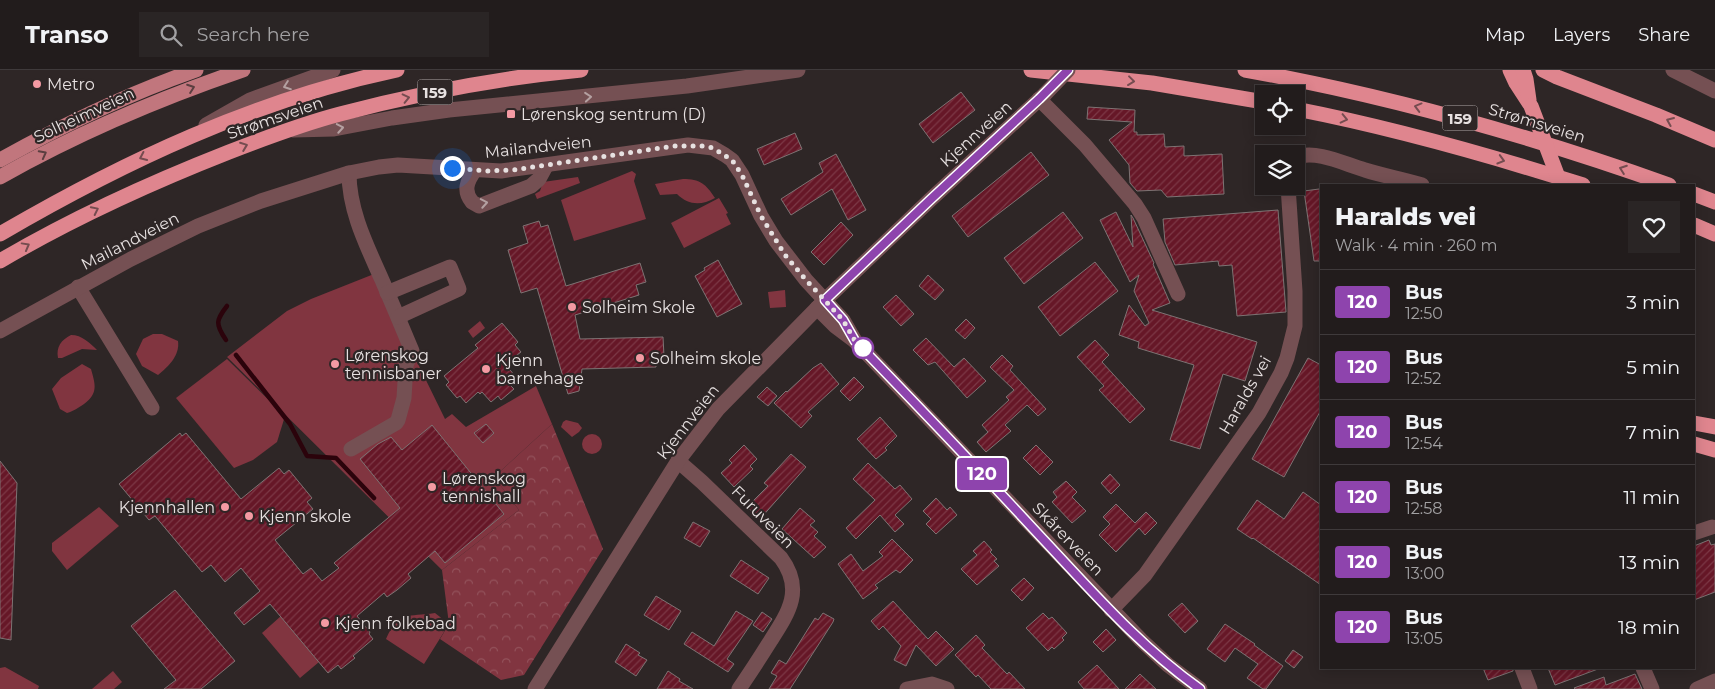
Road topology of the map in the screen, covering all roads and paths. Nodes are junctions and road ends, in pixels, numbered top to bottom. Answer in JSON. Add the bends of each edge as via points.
{"nodes":[{"id":1,"x":196,"y":70,"type":"edge"},
{"id":2,"x":243,"y":70,"type":"edge"},
{"id":3,"x":333,"y":70,"type":"edge"},
{"id":4,"x":398,"y":70,"type":"edge"},
{"id":5,"x":581,"y":70,"type":"edge"},
{"id":6,"x":798,"y":70,"type":"edge"},
{"id":7,"x":1031,"y":70,"type":"edge"},
{"id":8,"x":1068,"y":70,"type":"edge"},
{"id":9,"x":1245,"y":70,"type":"edge"},
{"id":10,"x":1510,"y":70,"type":"edge"},
{"id":11,"x":1523,"y":70,"type":"edge"},
{"id":12,"x":1543,"y":70,"type":"edge"},
{"id":13,"x":1674,"y":70,"type":"edge"},
{"id":14,"x":1715,"y":91,"type":"edge"},
{"id":15,"x":1042,"y":97,"type":"junction"},
{"id":16,"x":1255,"y":100,"type":"edge"},
{"id":17,"x":1530,"y":105,"type":"junction"},
{"id":18,"x":1305,"y":111,"type":"edge"},
{"id":19,"x":292,"y":130,"type":"junction"},
{"id":20,"x":187,"y":137,"type":"junction"},
{"id":21,"x":1715,"y":140,"type":"edge"},
{"id":22,"x":1305,"y":155,"type":"edge"},
{"id":23,"x":0,"y":160,"type":"edge"},
{"id":24,"x":546,"y":166,"type":"junction"},
{"id":25,"x":475,"y":170,"type":"junction"},
{"id":26,"x":349,"y":173,"type":"junction"},
{"id":27,"x":0,"y":177,"type":"edge"},
{"id":28,"x":1418,"y":184,"type":"edge"},
{"id":29,"x":1561,"y":184,"type":"edge"},
{"id":30,"x":1580,"y":184,"type":"edge"},
{"id":31,"x":1666,"y":184,"type":"edge"},
{"id":32,"x":1695,"y":194,"type":"edge"},
{"id":33,"x":1289,"y":195,"type":"edge"},
{"id":34,"x":1715,"y":202,"type":"edge"},
{"id":35,"x":1695,"y":225,"type":"edge"},
{"id":36,"x":0,"y":234,"type":"edge"},
{"id":37,"x":1715,"y":234,"type":"edge"},
{"id":38,"x":0,"y":260,"type":"edge"},
{"id":39,"x":78,"y":287,"type":"junction"},
{"id":40,"x":388,"y":293,"type":"junction"},
{"id":41,"x":1178,"y":294,"type":"dead end"},
{"id":42,"x":821,"y":304,"type":"junction"},
{"id":43,"x":398,"y":317,"type":"junction"},
{"id":44,"x":0,"y":331,"type":"edge"},
{"id":45,"x":152,"y":408,"type":"dead end"},
{"id":46,"x":1695,"y":422,"type":"edge"},
{"id":47,"x":1715,"y":427,"type":"edge"},
{"id":48,"x":1695,"y":444,"type":"edge"},
{"id":49,"x":351,"y":449,"type":"dead end"},
{"id":50,"x":1715,"y":450,"type":"edge"},
{"id":51,"x":678,"y":461,"type":"junction"},
{"id":52,"x":1712,"y":527,"type":"dead end"},
{"id":53,"x":1695,"y":533,"type":"edge"},
{"id":54,"x":1112,"y":610,"type":"junction"},
{"id":55,"x":1522,"y":669,"type":"edge"},
{"id":56,"x":1644,"y":669,"type":"edge"},
{"id":57,"x":1715,"y":681,"type":"edge"},
{"id":58,"x":535,"y":689,"type":"edge"},
{"id":59,"x":739,"y":689,"type":"edge"},
{"id":60,"x":908,"y":689,"type":"edge"},
{"id":61,"x":947,"y":689,"type":"edge"},
{"id":62,"x":1200,"y":689,"type":"edge"},
{"id":63,"x":1530,"y":689,"type":"edge"},
{"id":64,"x":1652,"y":689,"type":"edge"},
{"id":65,"x":1697,"y":689,"type":"edge"}],
"edges":[{"from":1,"to":23,"type":"main road","name":"Solheimveien","via":[[71,122]]},
{"from":27,"to":2,"type":"main road","name":"Solheimveien","one_way":true,"via":[[112,120]]},
{"from":3,"to":20,"type":"street","one_way":true,"via":[[250,100]]},
{"from":4,"to":20,"type":"highway","name":"Strømsveien","number":"159","via":[[311,92]]},
{"from":19,"to":5,"type":"highway","name":"Strømsveien","number":"159","one_way":true,"via":[[420,94]]},
{"from":19,"to":6,"type":"street","one_way":true,"via":[[334,129],[449,110],[687,86]]},
{"from":7,"to":16,"type":"highway","one_way":true,"via":[[1152,83]]},
{"from":8,"to":15,"type":"street","name":"Kjennveien","bridge":true},
{"from":31,"to":9,"type":"highway","name":"Strømsveien","number":"159","one_way":true,"via":[[1471,121],[1349,90]]},
{"from":10,"to":17,"type":"highway"},
{"from":11,"to":17,"type":"highway"},
{"from":21,"to":12,"type":"highway","one_way":true},
{"from":13,"to":14,"type":"street"},
{"from":15,"to":41,"type":"street","via":[[1135,204]]},
{"from":15,"to":42,"type":"street","name":"Kjennveien"},
{"from":17,"to":29,"type":"highway","bridge":true},
{"from":18,"to":30,"type":"highway","number":"159","one_way":true,"via":[[1406,133]]},
{"from":38,"to":19,"type":"highway","name":"Strømsveien","number":"159","one_way":true,"via":[[146,186]]},
{"from":20,"to":36,"type":"highway","name":"Strømsveien","number":"159","one_way":true,"via":[[81,188]]},
{"from":22,"to":28,"type":"street"},
{"from":24,"to":25,"type":"street","name":"Mailandveien"},
{"from":25,"to":24,"type":"street","one_way":true,"via":[[467,191],[472,202],[480,206],[531,186]]},
{"from":24,"to":42,"type":"street","name":"Mailandveien","via":[[688,145],[713,148],[737,167],[776,241]]},
{"from":25,"to":26,"type":"street","name":"Mailandveien","via":[[398,165]]},
{"from":26,"to":39,"type":"street","name":"Mailandveien","via":[[228,213],[159,244]]},
{"from":26,"to":40,"type":"street","via":[[354,211]]},
{"from":32,"to":34,"type":"highway"},
{"from":33,"to":54,"type":"street","name":"Haralds vei","via":[[1296,309],[1294,333],[1284,366],[1241,440],[1145,575]]},
{"from":35,"to":37,"type":"highway"},
{"from":39,"to":44,"type":"street","name":"Mailandveien"},
{"from":39,"to":45,"type":"street"},
{"from":40,"to":43,"type":"street"},
{"from":40,"to":43,"type":"street","via":[[450,267],[459,289]]},
{"from":42,"to":51,"type":"street","name":"Kjennveien","via":[[718,409]]},
{"from":42,"to":54,"type":"street","name":"Skårerveien","via":[[843,320],[855,341]]},
{"from":43,"to":49,"type":"street","via":[[412,351],[406,365],[401,410],[396,423]]},
{"from":46,"to":47,"type":"highway"},
{"from":48,"to":50,"type":"highway"},
{"from":51,"to":58,"type":"street","name":"Kjennveien"},
{"from":51,"to":59,"type":"street","name":"Furuveien","via":[[781,558],[792,577],[792,600],[787,615]]},
{"from":52,"to":53,"type":"street"},
{"from":54,"to":62,"type":"street","name":"Skårerveien","via":[[1157,656]]},
{"from":55,"to":63,"type":"street"},
{"from":56,"to":64,"type":"street"},
{"from":57,"to":65,"type":"street"},
{"from":60,"to":61,"type":"street","via":[[932,684]]}]}
